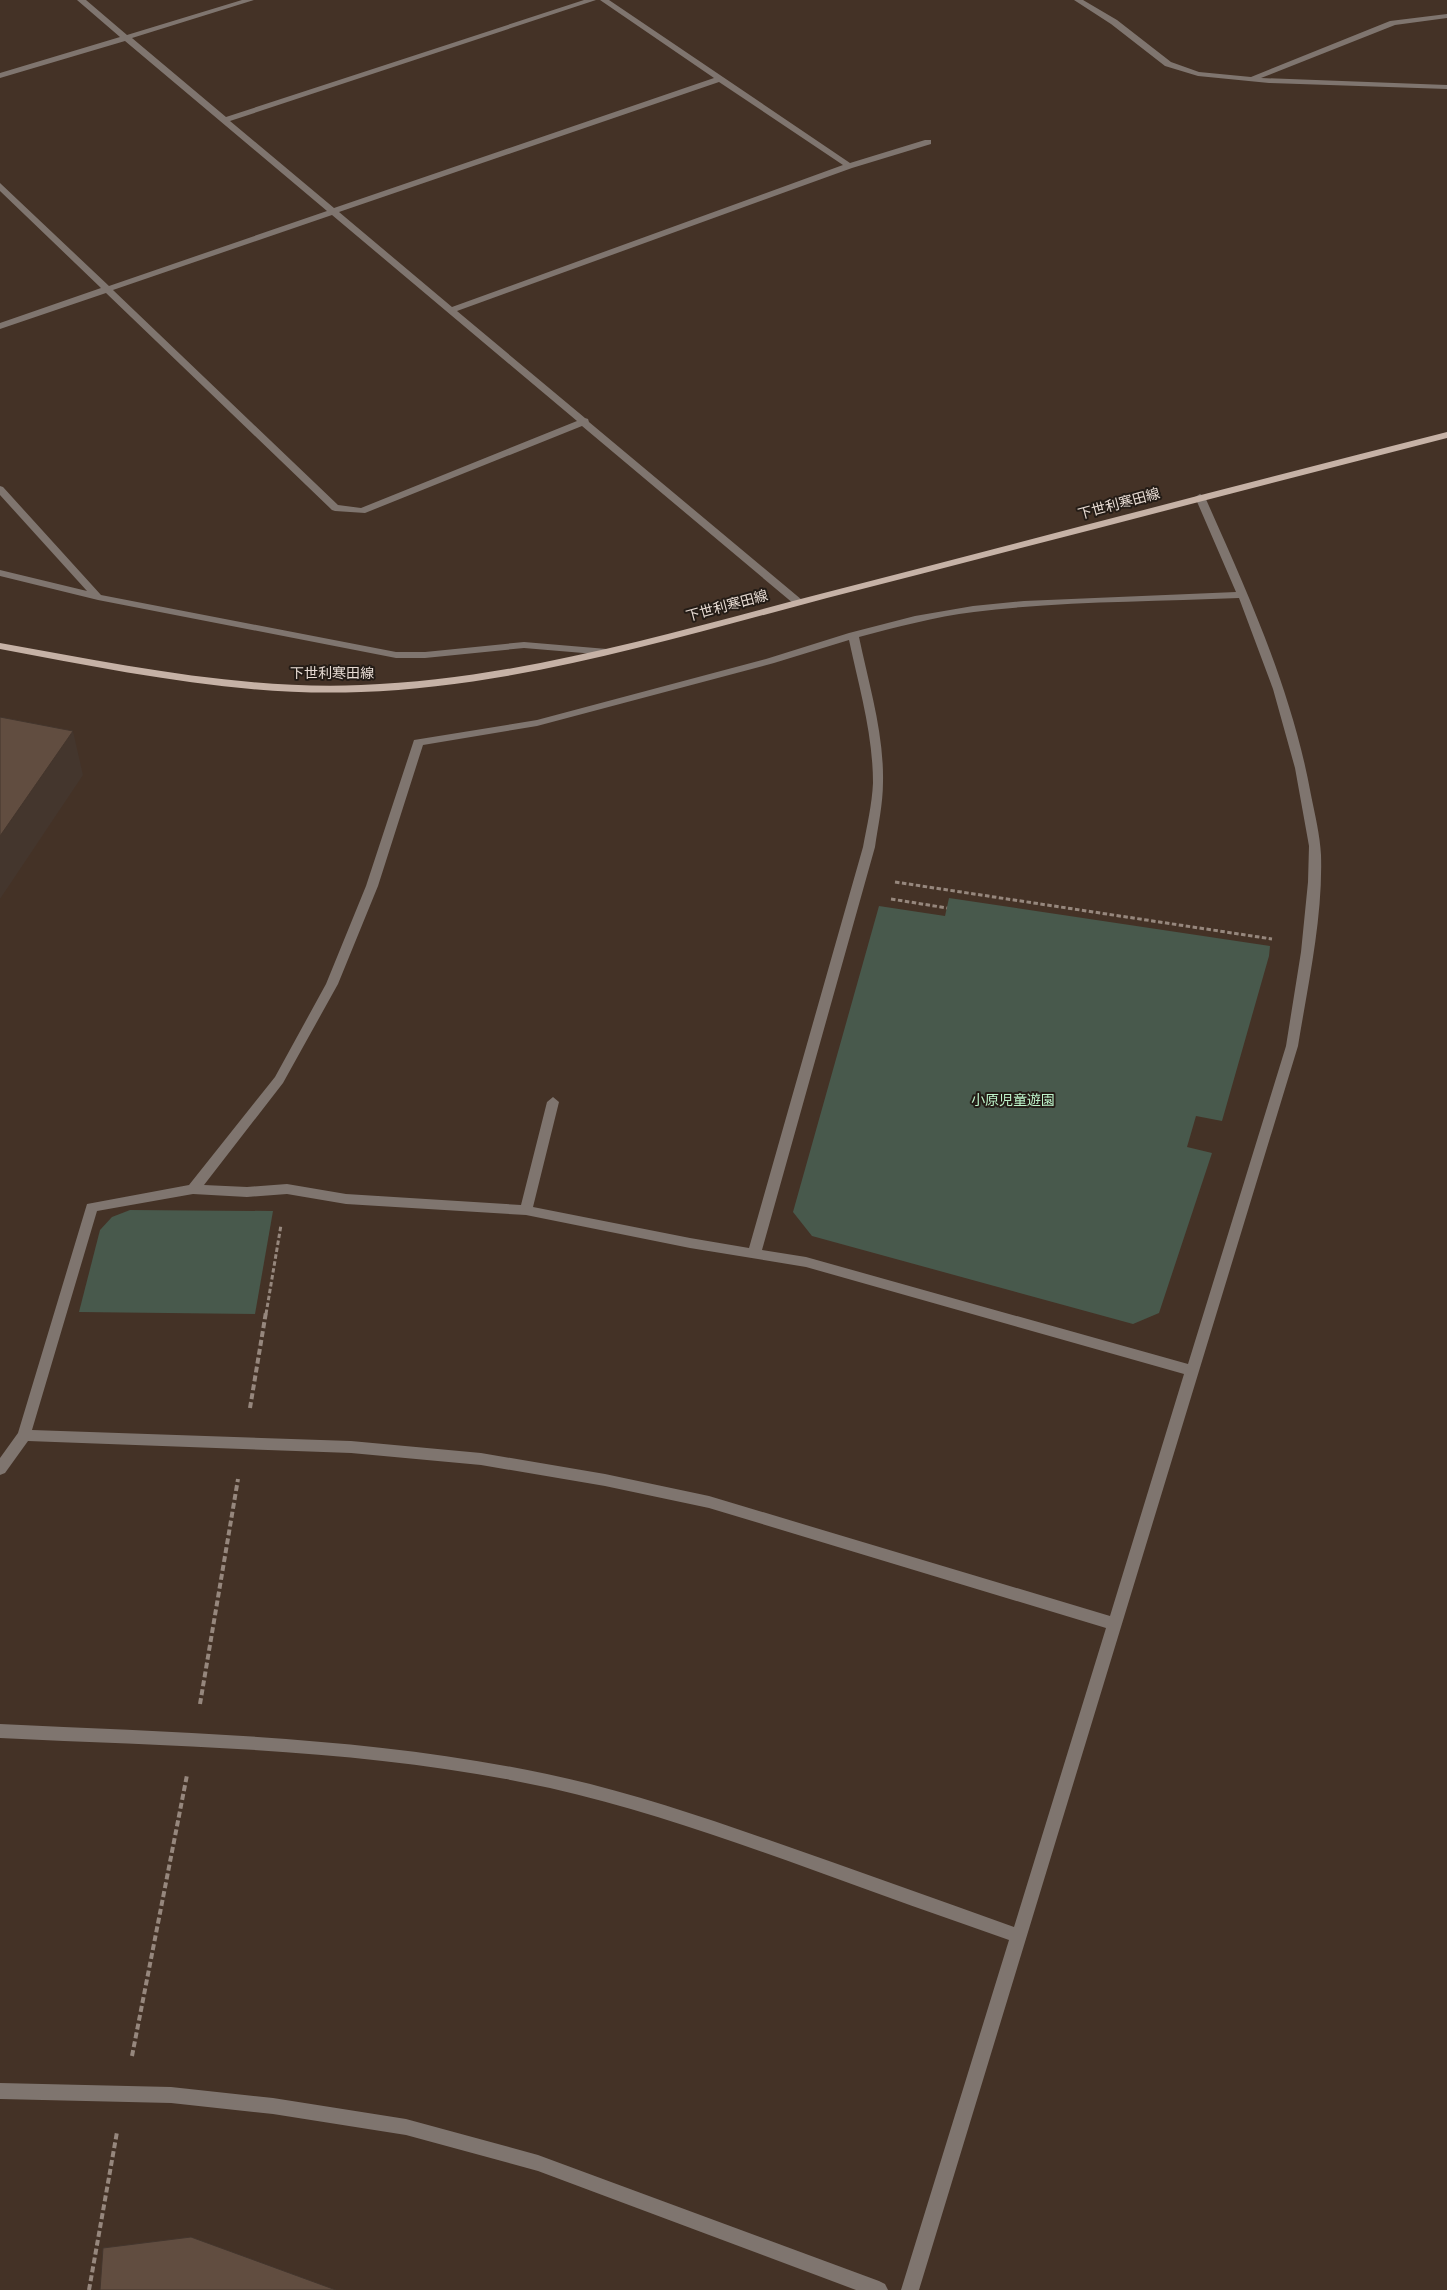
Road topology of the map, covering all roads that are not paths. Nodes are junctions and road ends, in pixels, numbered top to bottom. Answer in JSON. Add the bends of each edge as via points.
{"nodes":[{"id":1,"x":82,"y":0,"type":"edge"},
{"id":2,"x":250,"y":0,"type":"edge"},
{"id":3,"x":592,"y":0,"type":"edge"},
{"id":4,"x":604,"y":0,"type":"edge"},
{"id":5,"x":1078,"y":0,"type":"edge"},
{"id":6,"x":1447,"y":16,"type":"edge"},
{"id":7,"x":126,"y":38,"type":"junction"},
{"id":8,"x":0,"y":76,"type":"edge"},
{"id":9,"x":719,"y":79,"type":"junction"},
{"id":10,"x":1249,"y":80,"type":"junction"},
{"id":11,"x":1447,"y":87,"type":"edge"},
{"id":12,"x":225,"y":120,"type":"junction"},
{"id":13,"x":928,"y":142,"type":"dead end"},
{"id":14,"x":849,"y":166,"type":"junction"},
{"id":15,"x":0,"y":186,"type":"edge"},
{"id":16,"x":334,"y":211,"type":"junction"},
{"id":17,"x":108,"y":289,"type":"junction"},
{"id":18,"x":452,"y":310,"type":"junction"},
{"id":19,"x":0,"y":326,"type":"edge"},
{"id":20,"x":585,"y":421,"type":"junction"},
{"id":21,"x":1447,"y":434,"type":"edge"},
{"id":22,"x":0,"y":489,"type":"edge"},
{"id":23,"x":1200,"y":497,"type":"junction"},
{"id":24,"x":0,"y":573,"type":"edge"},
{"id":25,"x":1242,"y":595,"type":"junction"},
{"id":26,"x":98,"y":597,"type":"junction"},
{"id":27,"x":798,"y":602,"type":"junction"},
{"id":28,"x":853,"y":635,"type":"junction"},
{"id":29,"x":0,"y":646,"type":"edge"},
{"id":30,"x":607,"y":652,"type":"junction"},
{"id":31,"x":553,"y":1102,"type":"dead end"},
{"id":32,"x":193,"y":1190,"type":"junction"},
{"id":33,"x":526,"y":1210,"type":"junction"},
{"id":34,"x":754,"y":1254,"type":"junction"},
{"id":35,"x":1192,"y":1370,"type":"junction"},
{"id":36,"x":24,"y":1435,"type":"junction"},
{"id":37,"x":0,"y":1469,"type":"edge"},
{"id":38,"x":1115,"y":1624,"type":"junction"},
{"id":39,"x":0,"y":1731,"type":"edge"},
{"id":40,"x":1018,"y":1936,"type":"junction"},
{"id":41,"x":0,"y":2091,"type":"edge"},
{"id":42,"x":879,"y":2290,"type":"edge"},
{"id":43,"x":910,"y":2290,"type":"edge"}],
"edges":[{"from":1,"to":7,"type":"street"},
{"from":2,"to":7,"type":"street"},
{"from":3,"to":12,"type":"street"},
{"from":4,"to":9,"type":"street"},
{"from":5,"to":10,"type":"street","via":[[1114,22],[1168,64],[1198,74]]},
{"from":6,"to":10,"type":"street","via":[[1393,22]]},
{"from":7,"to":8,"type":"street"},
{"from":7,"to":12,"type":"street"},
{"from":9,"to":14,"type":"street"},
{"from":9,"to":16,"type":"street"},
{"from":10,"to":11,"type":"street"},
{"from":12,"to":16,"type":"street"},
{"from":13,"to":14,"type":"street"},
{"from":14,"to":18,"type":"street"},
{"from":15,"to":17,"type":"street"},
{"from":16,"to":17,"type":"street"},
{"from":16,"to":18,"type":"street"},
{"from":17,"to":19,"type":"street"},
{"from":17,"to":20,"type":"street","via":[[335,508],[362,511]]},
{"from":18,"to":20,"type":"street"},
{"from":20,"to":27,"type":"street"},
{"from":21,"to":23,"type":"main road","name":"下世利寒田線"},
{"from":22,"to":26,"type":"street"},
{"from":23,"to":25,"type":"street"},
{"from":23,"to":27,"type":"main road","name":"下世利寒田線"},
{"from":24,"to":26,"type":"street"},
{"from":25,"to":28,"type":"street","via":[[973,609],[915,619]]},
{"from":25,"to":35,"type":"street","via":[[1288,714],[1304,780],[1315,856],[1311,924],[1292,1046]]},
{"from":26,"to":30,"type":"street","via":[[396,655],[524,646]]},
{"from":27,"to":30,"type":"main road","name":"下世利寒田線"},
{"from":28,"to":32,"type":"street","via":[[770,661],[537,723],[418,742],[372,886],[332,984],[278,1080]]},
{"from":28,"to":34,"type":"street","via":[[876,750],[876,814]]},
{"from":29,"to":30,"type":"main road","name":"下世利寒田線","via":[[219,682],[286,688],[358,689],[480,676]]},
{"from":31,"to":33,"type":"street"},
{"from":32,"to":33,"type":"street","via":[[288,1190],[346,1199]]},
{"from":32,"to":36,"type":"street","via":[[92,1207]]},
{"from":33,"to":34,"type":"street"},
{"from":34,"to":35,"type":"street","via":[[806,1262]]},
{"from":35,"to":38,"type":"street"},
{"from":36,"to":37,"type":"street"},
{"from":36,"to":38,"type":"street","via":[[351,1448],[481,1459],[605,1480],[709,1502]]},
{"from":38,"to":40,"type":"street"},
{"from":39,"to":40,"type":"street","via":[[295,1746],[514,1774],[609,1795],[728,1833]]},
{"from":40,"to":43,"type":"street"},
{"from":41,"to":42,"type":"street","via":[[171,2095],[273,2106],[406,2127],[538,2163]]}]}
